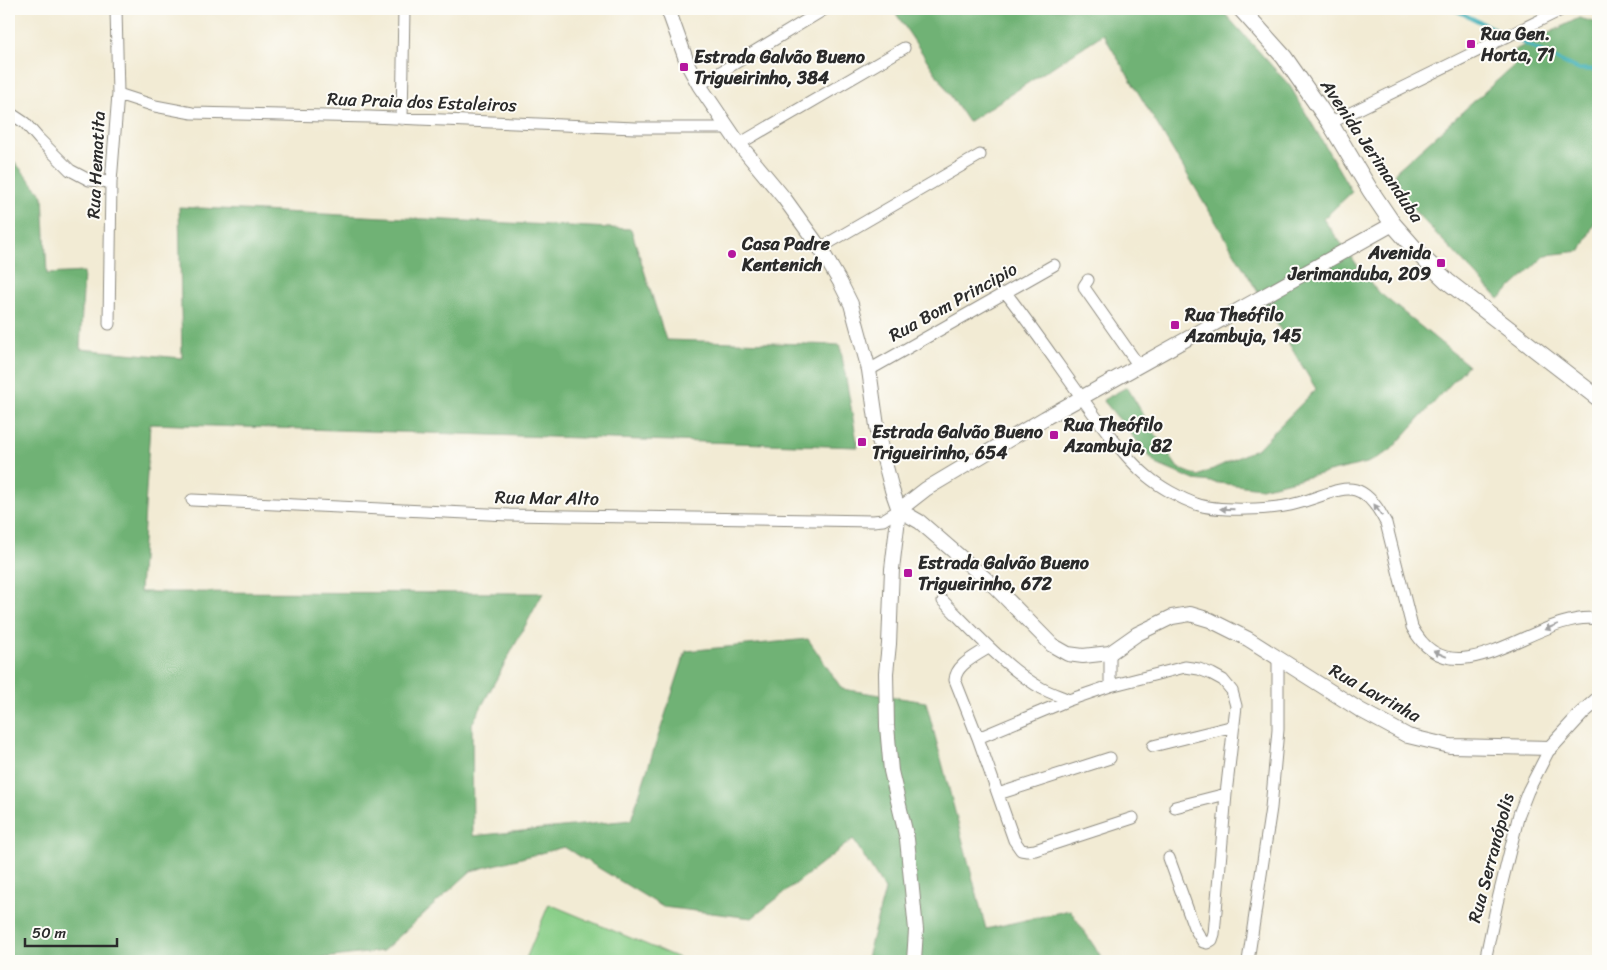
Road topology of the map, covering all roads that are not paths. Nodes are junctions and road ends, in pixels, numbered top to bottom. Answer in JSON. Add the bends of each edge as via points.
{"nodes":[{"id":1,"x":116,"y":9,"type":"edge"},
{"id":2,"x":404,"y":9,"type":"edge"},
{"id":3,"x":668,"y":9,"type":"edge"},
{"id":4,"x":825,"y":9,"type":"edge"},
{"id":5,"x":1240,"y":9,"type":"edge"},
{"id":6,"x":1563,"y":9,"type":"edge"},
{"id":7,"x":807,"y":13,"type":"edge"},
{"id":8,"x":904,"y":48,"type":"dead end"},
{"id":9,"x":699,"y":85,"type":"junction"},
{"id":10,"x":118,"y":94,"type":"junction"},
{"id":11,"x":13,"y":114,"type":"dead end"},
{"id":12,"x":402,"y":119,"type":"junction"},
{"id":13,"x":1330,"y":124,"type":"junction"},
{"id":14,"x":728,"y":128,"type":"junction"},
{"id":15,"x":739,"y":144,"type":"junction"},
{"id":16,"x":980,"y":155,"type":"dead end"},
{"id":17,"x":111,"y":182,"type":"junction"},
{"id":18,"x":1394,"y":224,"type":"junction"},
{"id":19,"x":820,"y":248,"type":"junction"},
{"id":20,"x":1054,"y":265,"type":"dead end"},
{"id":21,"x":1088,"y":280,"type":"dead end"},
{"id":22,"x":1006,"y":293,"type":"junction"},
{"id":23,"x":108,"y":324,"type":"dead end"},
{"id":24,"x":1139,"y":366,"type":"junction"},
{"id":25,"x":868,"y":370,"type":"junction"},
{"id":26,"x":1598,"y":395,"type":"edge"},
{"id":27,"x":1082,"y":397,"type":"junction"},
{"id":28,"x":192,"y":500,"type":"dead end"},
{"id":29,"x":899,"y":510,"type":"junction"},
{"id":30,"x":943,"y":601,"type":"dead end"},
{"id":31,"x":1598,"y":619,"type":"edge"},
{"id":32,"x":989,"y":647,"type":"junction"},
{"id":33,"x":1110,"y":653,"type":"junction"},
{"id":34,"x":1278,"y":656,"type":"junction"},
{"id":35,"x":1110,"y":686,"type":"junction"},
{"id":36,"x":1598,"y":698,"type":"edge"},
{"id":37,"x":1069,"y":700,"type":"junction"},
{"id":38,"x":1234,"y":726,"type":"junction"},
{"id":39,"x":978,"y":738,"type":"junction"},
{"id":40,"x":1153,"y":746,"type":"dead end"},
{"id":41,"x":1550,"y":748,"type":"junction"},
{"id":42,"x":1110,"y":758,"type":"dead end"},
{"id":43,"x":998,"y":794,"type":"junction"},
{"id":44,"x":1226,"y":794,"type":"junction"},
{"id":45,"x":1175,"y":807,"type":"dead end"},
{"id":46,"x":1133,"y":818,"type":"dead end"},
{"id":47,"x":1169,"y":858,"type":"dead end"},
{"id":48,"x":914,"y":961,"type":"edge"},
{"id":49,"x":1248,"y":961,"type":"edge"},
{"id":50,"x":1485,"y":961,"type":"edge"}],
"edges":[{"from":1,"to":10,"type":"street","name":"Rua Hematita"},
{"from":2,"to":12,"type":"street"},
{"from":3,"to":9,"type":"street","via":[[688,65]]},
{"from":4,"to":7,"type":"street"},
{"from":5,"to":13,"type":"main road","name":"Avenida Jerimanduba","via":[[1284,58]]},
{"from":6,"to":13,"type":"street"},
{"from":7,"to":9,"type":"street"},
{"from":8,"to":15,"type":"street"},
{"from":9,"to":14,"type":"street"},
{"from":10,"to":12,"type":"street","name":"Rua Praia dos Estaleiros","via":[[192,113]]},
{"from":10,"to":17,"type":"street","name":"Rua Hematita"},
{"from":11,"to":17,"type":"street","via":[[70,170],[88,180]]},
{"from":12,"to":14,"type":"street","name":"Rua Praia dos Estaleiros","via":[[626,128]]},
{"from":13,"to":18,"type":"main road","name":"Avenida Jerimanduba"},
{"from":14,"to":15,"type":"street"},
{"from":15,"to":19,"type":"street"},
{"from":16,"to":19,"type":"street"},
{"from":17,"to":23,"type":"street","name":"Rua Hematita"},
{"from":18,"to":24,"type":"street"},
{"from":18,"to":26,"type":"main road","name":"Avenida Jerimanduba","via":[[1447,281]]},
{"from":19,"to":25,"type":"street","via":[[851,304]]},
{"from":20,"to":22,"type":"street","name":"Rua Bom Principio"},
{"from":21,"to":24,"type":"street","via":[[1085,290]]},
{"from":22,"to":25,"type":"street","name":"Rua Bom Principio"},
{"from":22,"to":27,"type":"street"},
{"from":24,"to":27,"type":"street"},
{"from":25,"to":29,"type":"street","via":[[879,440]]},
{"from":27,"to":29,"type":"street","via":[[926,489]]},
{"from":31,"to":27,"type":"street","one_way":true,"via":[[1568,620],[1467,658],[1436,654],[1425,646],[1412,627],[1386,522],[1367,496],[1344,488],[1297,504],[1259,508],[1219,508],[1197,504],[1148,476],[1126,456]]},
{"from":28,"to":29,"type":"street","name":"Rua Mar Alto","via":[[509,515],[844,521],[883,520]]},
{"from":29,"to":33,"type":"street","via":[[920,522],[994,587],[1052,645],[1068,654]]},
{"from":29,"to":48,"type":"street","via":[[886,673],[887,726],[891,771],[907,839],[916,930]]},
{"from":30,"to":32,"type":"street"},
{"from":32,"to":37,"type":"street","via":[[1041,688]]},
{"from":32,"to":39,"type":"street","via":[[959,668],[955,680]]},
{"from":33,"to":34,"type":"street","name":"Rua Lavrinha","via":[[1172,617],[1190,614],[1210,620]]},
{"from":33,"to":35,"type":"street"},
{"from":34,"to":41,"type":"street","name":"Rua Lavrinha","via":[[1360,710],[1408,736],[1450,746]]},
{"from":34,"to":49,"type":"street","via":[[1278,730],[1272,798]]},
{"from":35,"to":37,"type":"street"},
{"from":35,"to":38,"type":"street","via":[[1185,667],[1199,669],[1223,680],[1232,691],[1236,706]]},
{"from":36,"to":41,"type":"street","name":"Rua Serranópolis"},
{"from":37,"to":39,"type":"street"},
{"from":38,"to":40,"type":"street"},
{"from":38,"to":44,"type":"street"},
{"from":39,"to":43,"type":"street"},
{"from":41,"to":50,"type":"street","name":"Rua Serranópolis","via":[[1519,814]]},
{"from":42,"to":43,"type":"street"},
{"from":43,"to":46,"type":"street","via":[[1014,840],[1021,850],[1027,851]]},
{"from":44,"to":45,"type":"street"},
{"from":44,"to":47,"type":"street","via":[[1214,934],[1207,943],[1203,942],[1194,926]]}]}
